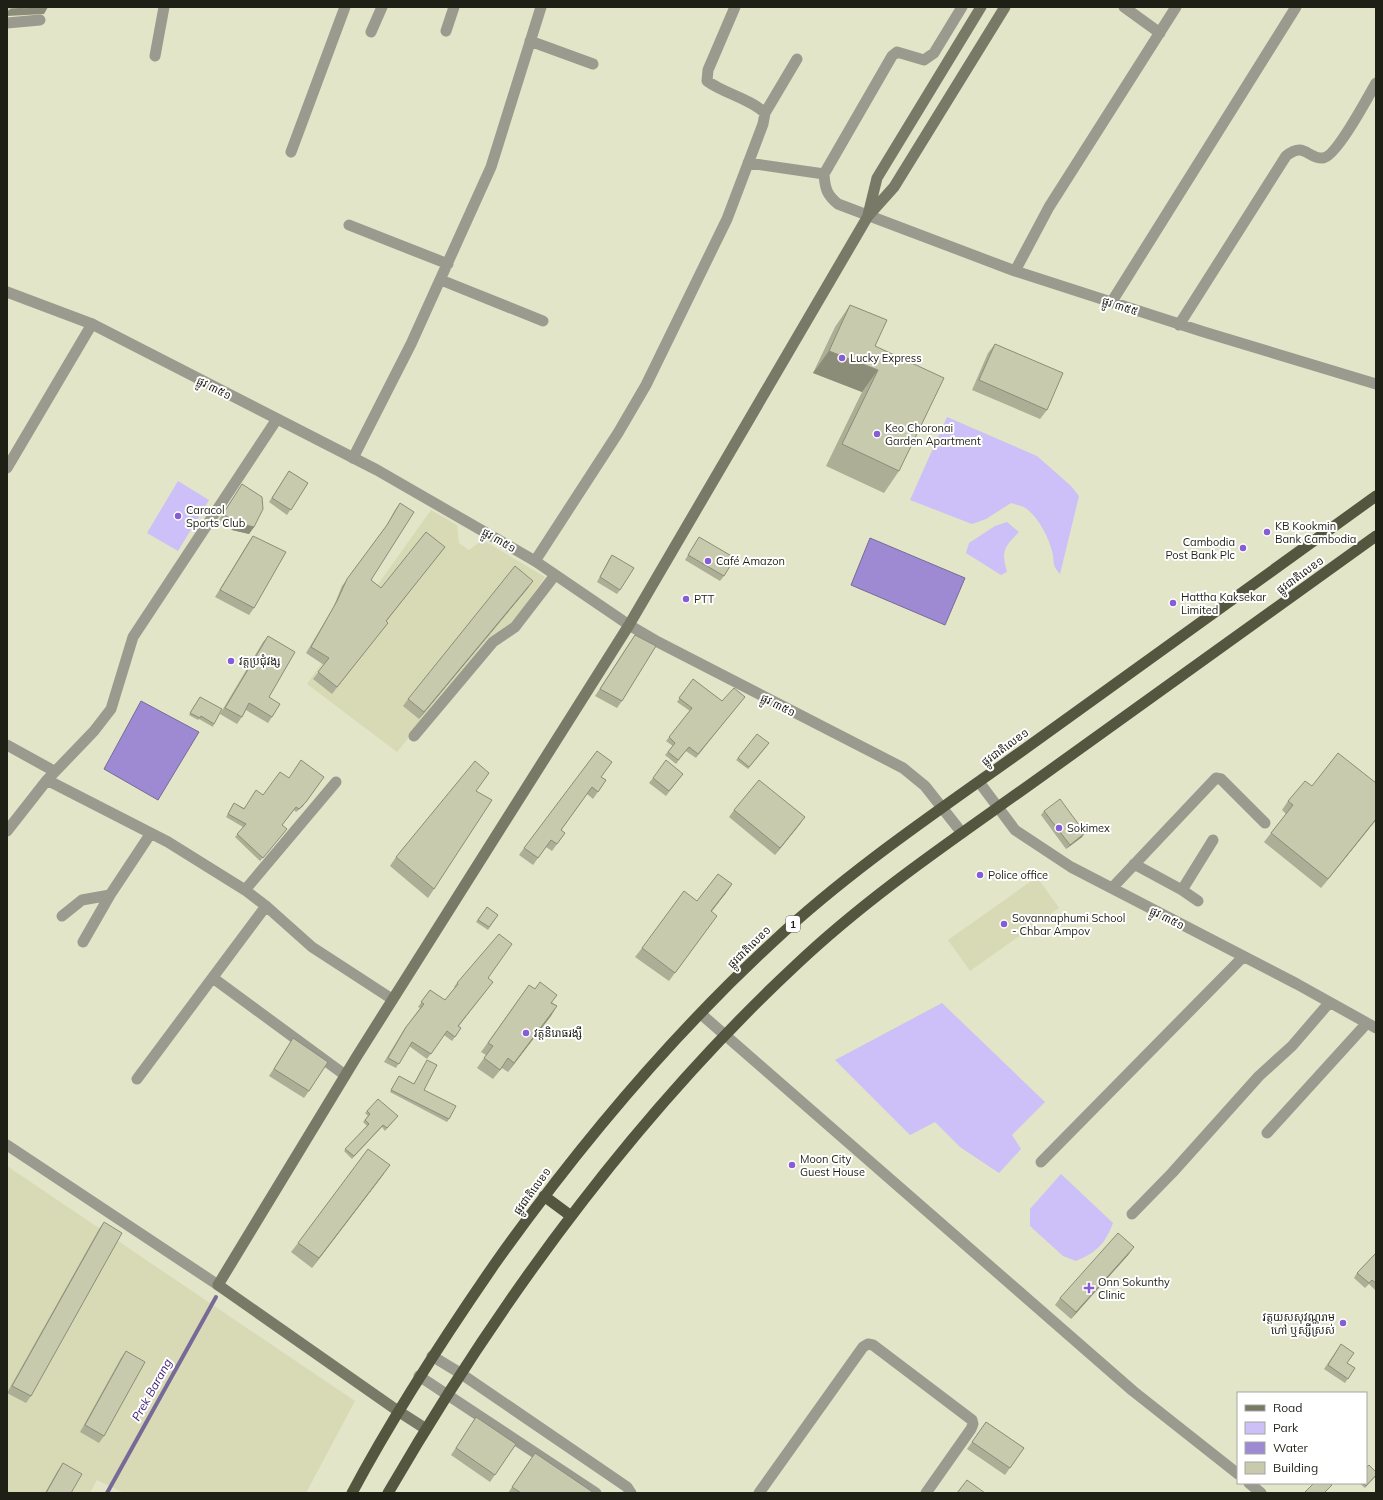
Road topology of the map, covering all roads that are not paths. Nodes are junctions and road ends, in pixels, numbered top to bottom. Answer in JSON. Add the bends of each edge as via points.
{"nodes":[{"id":1,"x":164,"y":7,"type":"edge"},
{"id":2,"x":345,"y":7,"type":"edge"},
{"id":3,"x":382,"y":7,"type":"edge"},
{"id":4,"x":454,"y":7,"type":"edge"},
{"id":5,"x":541,"y":7,"type":"edge"},
{"id":6,"x":735,"y":7,"type":"edge"},
{"id":7,"x":962,"y":7,"type":"edge"},
{"id":8,"x":981,"y":7,"type":"edge"},
{"id":9,"x":1004,"y":7,"type":"edge"},
{"id":10,"x":1124,"y":7,"type":"edge"},
{"id":11,"x":1176,"y":7,"type":"edge"},
{"id":12,"x":1296,"y":7,"type":"edge"},
{"id":13,"x":40,"y":20,"type":"dead end"},
{"id":14,"x":7,"y":23,"type":"edge"},
{"id":15,"x":446,"y":31,"type":"dead end"},
{"id":16,"x":371,"y":32,"type":"dead end"},
{"id":17,"x":1160,"y":33,"type":"junction"},
{"id":18,"x":530,"y":41,"type":"junction"},
{"id":19,"x":154,"y":56,"type":"dead end"},
{"id":20,"x":797,"y":59,"type":"dead end"},
{"id":21,"x":593,"y":64,"type":"dead end"},
{"id":22,"x":1376,"y":83,"type":"edge"},
{"id":23,"x":765,"y":113,"type":"junction"},
{"id":24,"x":291,"y":152,"type":"dead end"},
{"id":25,"x":748,"y":163,"type":"junction"},
{"id":26,"x":824,"y":174,"type":"junction"},
{"id":27,"x":868,"y":216,"type":"junction"},
{"id":28,"x":349,"y":225,"type":"dead end"},
{"id":29,"x":448,"y":264,"type":"junction"},
{"id":30,"x":1015,"y":272,"type":"junction"},
{"id":31,"x":441,"y":280,"type":"junction"},
{"id":32,"x":7,"y":292,"type":"edge"},
{"id":33,"x":1111,"y":303,"type":"junction"},
{"id":34,"x":543,"y":321,"type":"dead end"},
{"id":35,"x":92,"y":324,"type":"junction"},
{"id":36,"x":1180,"y":325,"type":"junction"},
{"id":37,"x":1376,"y":384,"type":"edge"},
{"id":38,"x":277,"y":419,"type":"junction"},
{"id":39,"x":353,"y":458,"type":"junction"},
{"id":40,"x":7,"y":468,"type":"edge"},
{"id":41,"x":1376,"y":496,"type":"edge"},
{"id":42,"x":1376,"y":536,"type":"edge"},
{"id":43,"x":535,"y":561,"type":"junction"},
{"id":44,"x":555,"y":576,"type":"junction"},
{"id":45,"x":629,"y":625,"type":"junction"},
{"id":46,"x":414,"y":736,"type":"dead end"},
{"id":47,"x":7,"y":745,"type":"edge"},
{"id":48,"x":51,"y":776,"type":"junction"},
{"id":49,"x":336,"y":782,"type":"dead end"},
{"id":50,"x":979,"y":782,"type":"junction"},
{"id":51,"x":944,"y":808,"type":"junction"},
{"id":52,"x":998,"y":808,"type":"junction"},
{"id":53,"x":1265,"y":823,"type":"dead end"},
{"id":54,"x":7,"y":831,"type":"edge"},
{"id":55,"x":151,"y":833,"type":"junction"},
{"id":56,"x":962,"y":833,"type":"junction"},
{"id":57,"x":1214,"y":840,"type":"dead end"},
{"id":58,"x":1134,"y":864,"type":"junction"},
{"id":59,"x":1112,"y":888,"type":"junction"},
{"id":60,"x":245,"y":890,"type":"junction"},
{"id":61,"x":1182,"y":890,"type":"junction"},
{"id":62,"x":110,"y":895,"type":"junction"},
{"id":63,"x":1198,"y":901,"type":"dead end"},
{"id":64,"x":266,"y":906,"type":"junction"},
{"id":65,"x":62,"y":916,"type":"dead end"},
{"id":66,"x":83,"y":942,"type":"dead end"},
{"id":67,"x":1243,"y":957,"type":"junction"},
{"id":68,"x":213,"y":978,"type":"junction"},
{"id":69,"x":392,"y":999,"type":"junction"},
{"id":70,"x":1329,"y":1003,"type":"junction"},
{"id":71,"x":701,"y":1014,"type":"junction"},
{"id":72,"x":1372,"y":1026,"type":"edge"},
{"id":73,"x":725,"y":1036,"type":"junction"},
{"id":74,"x":345,"y":1075,"type":"junction"},
{"id":75,"x":137,"y":1079,"type":"dead end"},
{"id":76,"x":1267,"y":1134,"type":"dead end"},
{"id":77,"x":7,"y":1145,"type":"edge"},
{"id":78,"x":1041,"y":1162,"type":"dead end"},
{"id":79,"x":544,"y":1196,"type":"junction"},
{"id":80,"x":1132,"y":1214,"type":"dead end"},
{"id":81,"x":571,"y":1216,"type":"junction"},
{"id":82,"x":218,"y":1285,"type":"junction"},
{"id":83,"x":432,"y":1356,"type":"junction"},
{"id":84,"x":460,"y":1373,"type":"junction"},
{"id":85,"x":419,"y":1376,"type":"junction"},
{"id":86,"x":448,"y":1393,"type":"junction"},
{"id":87,"x":398,"y":1411,"type":"junction"},
{"id":88,"x":426,"y":1429,"type":"junction"},
{"id":89,"x":1237,"y":1473,"type":"edge"},
{"id":90,"x":1250,"y":1484,"type":"edge"},
{"id":91,"x":352,"y":1493,"type":"edge"},
{"id":92,"x":388,"y":1493,"type":"edge"},
{"id":93,"x":596,"y":1493,"type":"edge"},
{"id":94,"x":632,"y":1493,"type":"edge"},
{"id":95,"x":759,"y":1493,"type":"edge"},
{"id":96,"x":926,"y":1493,"type":"edge"},
{"id":97,"x":1261,"y":1493,"type":"edge"}],
"edges":[{"from":1,"to":19,"type":"street"},
{"from":2,"to":24,"type":"street"},
{"from":3,"to":16,"type":"street"},
{"from":4,"to":15,"type":"street"},
{"from":5,"to":18,"type":"street"},
{"from":6,"to":23,"type":"street","via":[[708,70],[707,81]]},
{"from":7,"to":26,"type":"street","via":[[934,53],[924,60],[896,52],[892,56]]},
{"from":8,"to":27,"type":"main road","via":[[877,178]]},
{"from":9,"to":27,"type":"main road","via":[[894,188]]},
{"from":10,"to":17,"type":"street"},
{"from":11,"to":17,"type":"street"},
{"from":12,"to":33,"type":"street"},
{"from":13,"to":14,"type":"street"},
{"from":17,"to":30,"type":"street","via":[[1049,207]]},
{"from":18,"to":21,"type":"street"},
{"from":18,"to":29,"type":"street","via":[[491,167]]},
{"from":20,"to":23,"type":"street"},
{"from":22,"to":36,"type":"street","via":[[1330,156],[1321,158],[1302,150],[1292,151],[1286,156]]},
{"from":23,"to":25,"type":"street"},
{"from":25,"to":26,"type":"street"},
{"from":25,"to":43,"type":"street","via":[[715,247],[646,385]]},
{"from":26,"to":27,"type":"street","name":"ផ្លូវ ៣៥៥","via":[[825,189],[830,198]]},
{"from":27,"to":30,"type":"street","name":"ផ្លូវ ៣៥៥"},
{"from":27,"to":45,"type":"main road"},
{"from":28,"to":29,"type":"street"},
{"from":29,"to":31,"type":"street"},
{"from":30,"to":33,"type":"street","name":"ផ្លូវ ៣៥៥"},
{"from":31,"to":34,"type":"street"},
{"from":31,"to":39,"type":"street"},
{"from":32,"to":35,"type":"street","name":"ផ្លូវ ៣៥១"},
{"from":33,"to":36,"type":"street","name":"ផ្លូវ ៣៥៥"},
{"from":35,"to":38,"type":"street","name":"ផ្លូវ ៣៥១"},
{"from":35,"to":40,"type":"street"},
{"from":36,"to":37,"type":"street","name":"ផ្លូវ ៣៥៥"},
{"from":38,"to":39,"type":"street","name":"ផ្លូវ ៣៥១"},
{"from":38,"to":48,"type":"street","via":[[133,637],[111,709],[94,731]]},
{"from":39,"to":43,"type":"street","name":"ផ្លូវ ៣៥១"},
{"from":41,"to":50,"type":"highway","name":"ផ្លូវជាតិលេខ១","number":"1"},
{"from":42,"to":52,"type":"highway","name":"ផ្លូវជាតិលេខ១"},
{"from":43,"to":44,"type":"street","name":"ផ្លូវ ៣៥១"},
{"from":44,"to":45,"type":"street","name":"ផ្លូវ ៣៥១"},
{"from":44,"to":46,"type":"street","via":[[515,627],[493,642]]},
{"from":45,"to":51,"type":"street","name":"ផ្លូវ ៣៥១","via":[[902,768],[925,786]]},
{"from":45,"to":69,"type":"main road"},
{"from":47,"to":48,"type":"street"},
{"from":48,"to":54,"type":"street"},
{"from":48,"to":55,"type":"street"},
{"from":49,"to":60,"type":"street"},
{"from":50,"to":51,"type":"highway","name":"ផ្លូវជាតិលេខ១","number":"1"},
{"from":50,"to":52,"type":"street","name":"ផ្លូវ ៣៥១"},
{"from":51,"to":56,"type":"street","name":"ផ្លូវ ៣៥១"},
{"from":51,"to":71,"type":"highway","name":"ផ្លូវជាតិលេខ១","number":"1","via":[[823,899],[774,940]]},
{"from":52,"to":56,"type":"highway","name":"ផ្លូវជាតិលេខ១"},
{"from":52,"to":59,"type":"street","name":"ផ្លូវ ៣៥១","via":[[1015,830],[1072,868]]},
{"from":53,"to":58,"type":"street","via":[[1221,779],[1216,778]]},
{"from":55,"to":60,"type":"street"},
{"from":55,"to":62,"type":"street"},
{"from":56,"to":73,"type":"highway","name":"ផ្លូវជាតិលេខ១","via":[[847,920],[787,972]]},
{"from":57,"to":61,"type":"street"},
{"from":58,"to":59,"type":"street"},
{"from":58,"to":61,"type":"street"},
{"from":59,"to":67,"type":"street","name":"ផ្លូវ ៣៥១"},
{"from":60,"to":64,"type":"street"},
{"from":61,"to":63,"type":"street"},
{"from":62,"to":65,"type":"street","via":[[82,900]]},
{"from":62,"to":66,"type":"street"},
{"from":64,"to":68,"type":"street"},
{"from":64,"to":69,"type":"street","via":[[312,947]]},
{"from":67,"to":70,"type":"street","name":"ផ្លូវ ៣៥១","via":[[1298,984]]},
{"from":67,"to":78,"type":"street"},
{"from":68,"to":74,"type":"street"},
{"from":68,"to":75,"type":"street"},
{"from":69,"to":74,"type":"main road"},
{"from":70,"to":72,"type":"street","name":"ផ្លូវ ៣៥១"},
{"from":70,"to":80,"type":"street","via":[[1292,1046],[1259,1076]]},
{"from":71,"to":73,"type":"street"},
{"from":71,"to":79,"type":"highway","name":"ផ្លូវជាតិលេខ១","number":"1","via":[[607,1116]]},
{"from":72,"to":76,"type":"street"},
{"from":73,"to":81,"type":"highway","name":"ផ្លូវជាតិលេខ១","via":[[628,1143]]},
{"from":73,"to":89,"type":"street","via":[[1133,1391]]},
{"from":74,"to":82,"type":"main road"},
{"from":77,"to":82,"type":"street"},
{"from":79,"to":81,"type":"highway"},
{"from":79,"to":83,"type":"highway","name":"ផ្លូវជាតិលេខ១","number":"1"},
{"from":81,"to":84,"type":"highway","name":"ផ្លូវជាតិលេខ១"},
{"from":82,"to":87,"type":"main road"},
{"from":83,"to":84,"type":"street"},
{"from":83,"to":85,"type":"highway","name":"ផ្លូវជាតិលេខ១","number":"1"},
{"from":84,"to":86,"type":"highway","name":"ផ្លូវជាតិលេខ១"},
{"from":84,"to":94,"type":"street","via":[[627,1487]]},
{"from":85,"to":86,"type":"street"},
{"from":85,"to":87,"type":"highway","name":"ផ្លូវជាតិលេខ១","number":"1"},
{"from":86,"to":88,"type":"highway","name":"ផ្លូវជាតិលេខ១"},
{"from":86,"to":93,"type":"street"},
{"from":87,"to":88,"type":"main road"},
{"from":87,"to":91,"type":"highway","name":"ផ្លូវជាតិលេខ១","number":"1"},
{"from":88,"to":92,"type":"highway","name":"ផ្លូវជាតិលេខ១"},
{"from":90,"to":97,"type":"street"},
{"from":95,"to":96,"type":"street","via":[[863,1347],[868,1344],[873,1345],[972,1420],[971,1429]]}]}
